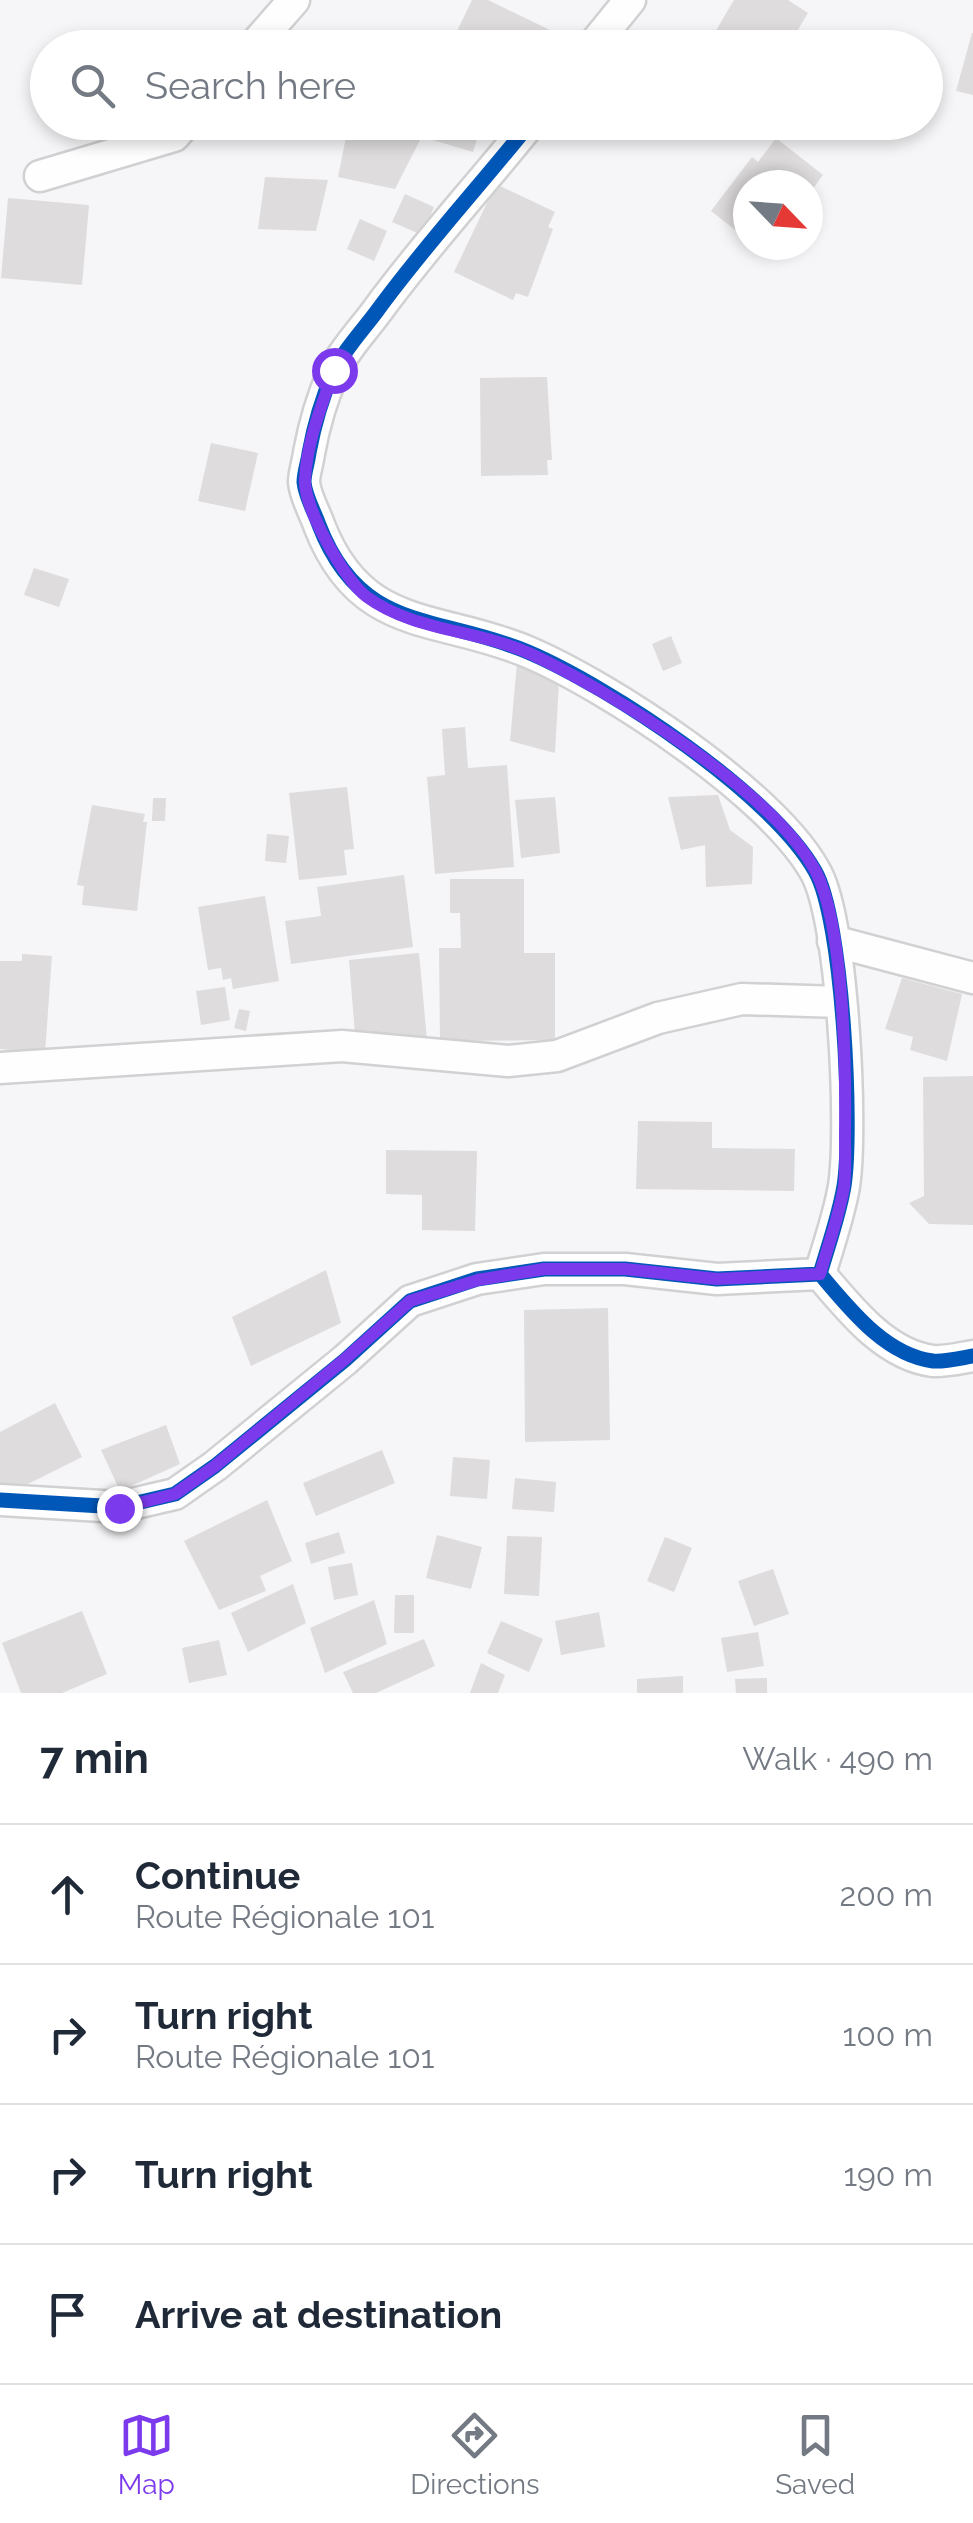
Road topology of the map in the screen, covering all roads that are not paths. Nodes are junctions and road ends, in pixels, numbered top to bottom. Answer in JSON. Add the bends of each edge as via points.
{"nodes":[{"id":1,"x":294,"y":0,"type":"edge"},
{"id":2,"x":630,"y":0,"type":"edge"},
{"id":3,"x":268,"y":30,"type":"edge"},
{"id":4,"x":606,"y":30,"type":"edge"},
{"id":5,"x":161,"y":140,"type":"edge"},
{"id":6,"x":516,"y":140,"type":"edge"},
{"id":7,"x":40,"y":176,"type":"dead end"},
{"id":8,"x":834,"y":940,"type":"junction"},
{"id":9,"x":973,"y":978,"type":"edge"},
{"id":10,"x":840,"y":1002,"type":"junction"},
{"id":11,"x":0,"y":1068,"type":"edge"},
{"id":12,"x":820,"y":1274,"type":"junction"},
{"id":13,"x":973,"y":1356,"type":"edge"},
{"id":14,"x":0,"y":1500,"type":"edge"}],
"edges":[{"from":1,"to":3,"type":"street"},
{"from":2,"to":4,"type":"street"},
{"from":5,"to":7,"type":"street"},
{"from":6,"to":8,"type":"street","via":[[422,249],[334,370],[304,484],[324,538],[346,577],[368,598],[542,660],[738,786],[815,871]]},
{"from":8,"to":9,"type":"street"},
{"from":8,"to":10,"type":"street"},
{"from":10,"to":11,"type":"street","via":[[742,999],[658,1018],[557,1056],[508,1062],[342,1046]]},
{"from":10,"to":12,"type":"street","via":[[844,1186]]},
{"from":12,"to":13,"type":"street","via":[[867,1328],[900,1348],[933,1361]]},
{"from":12,"to":14,"type":"street","via":[[717,1279],[544,1269],[478,1280],[410,1301],[175,1494],[119,1508]]}]}
